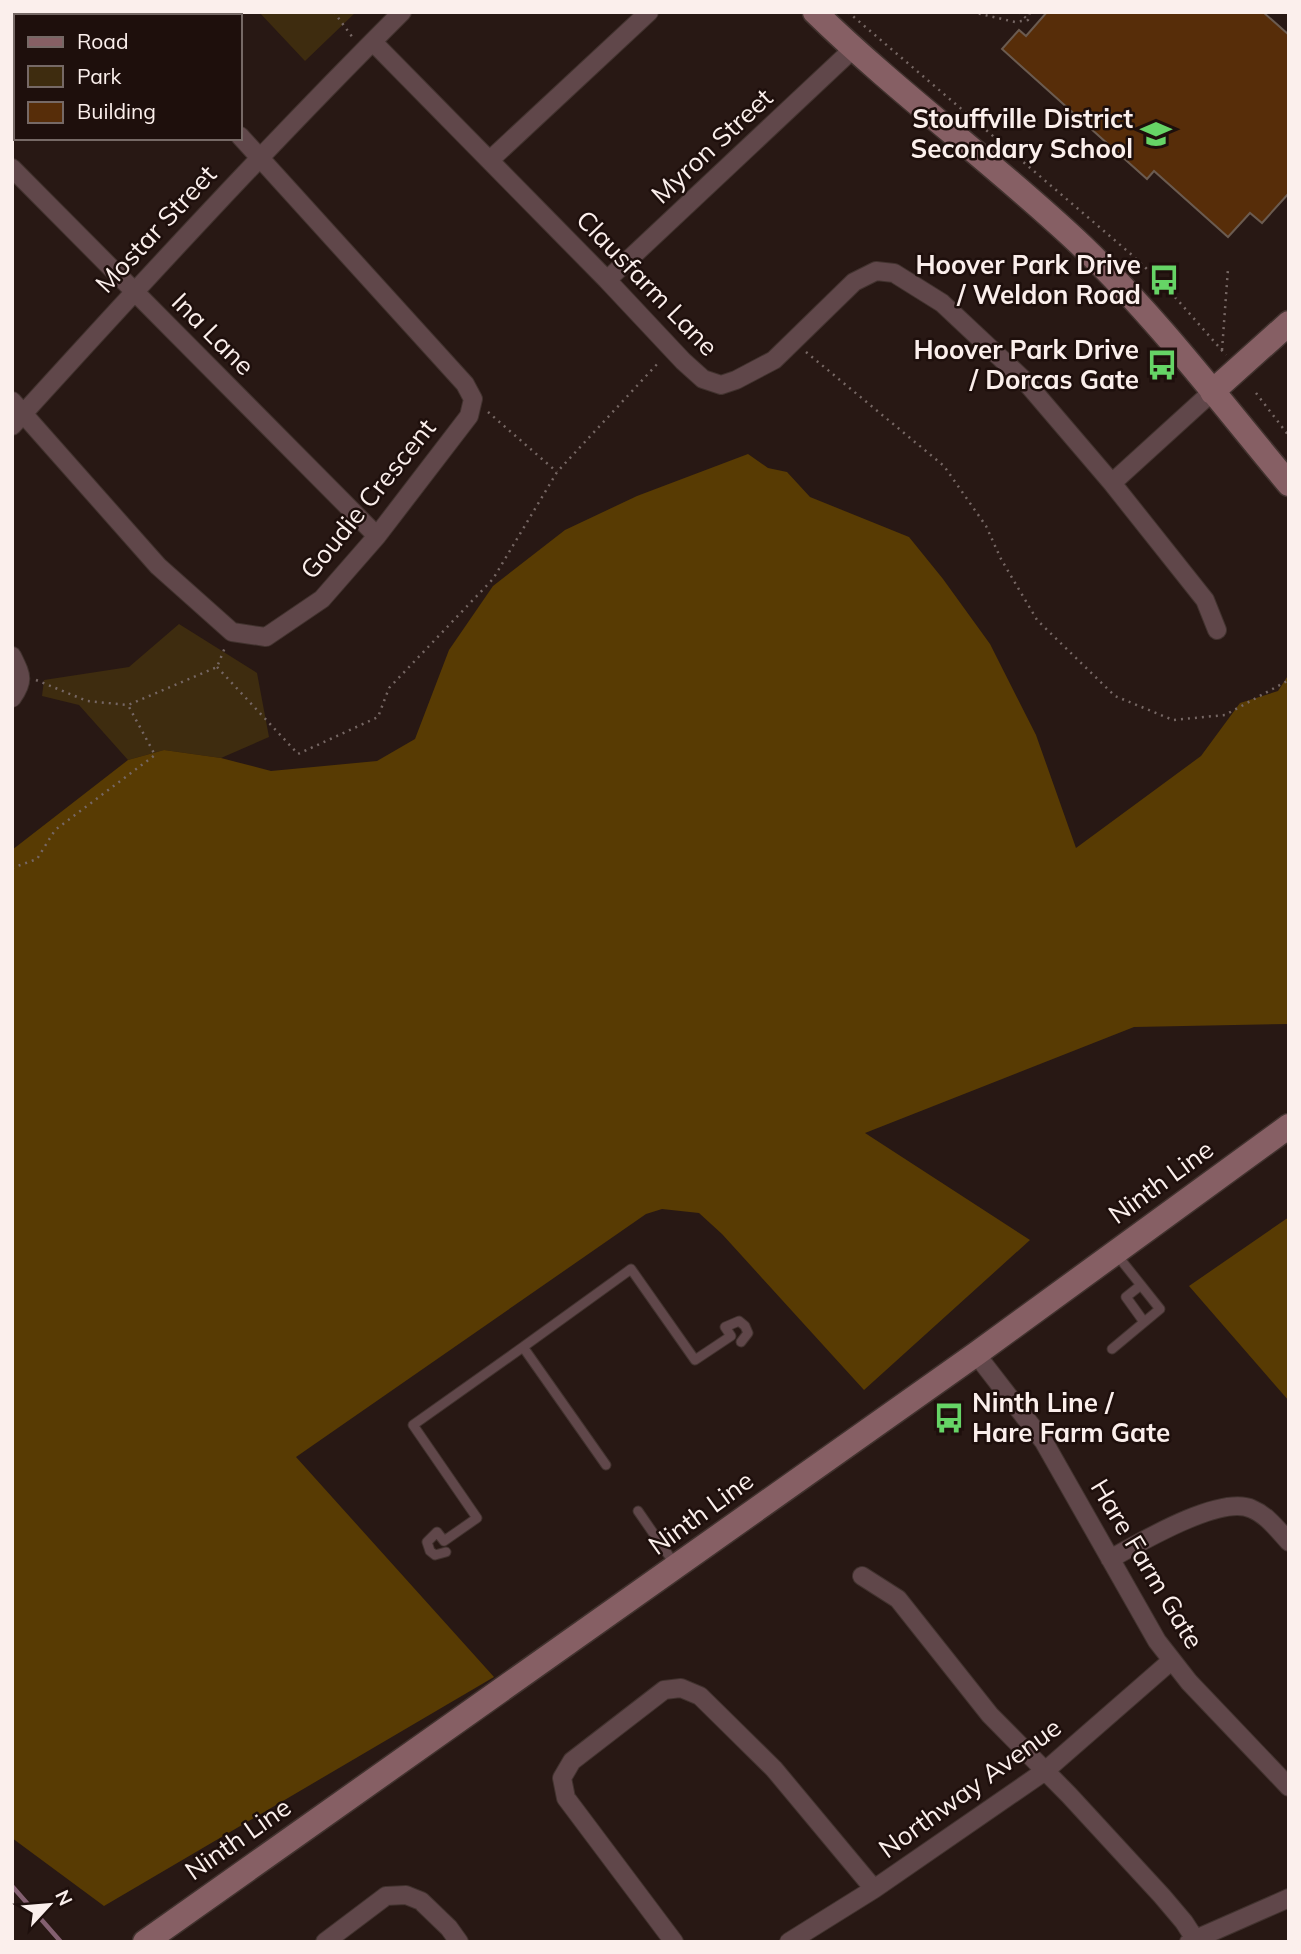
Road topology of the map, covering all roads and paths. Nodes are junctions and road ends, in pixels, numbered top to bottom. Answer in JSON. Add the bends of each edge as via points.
{"nodes":[{"id":1,"x":334,"y":12,"type":"edge"},
{"id":2,"x":402,"y":12,"type":"edge"},
{"id":3,"x":649,"y":12,"type":"edge"},
{"id":4,"x":815,"y":12,"type":"edge"},
{"id":5,"x":848,"y":12,"type":"edge"},
{"id":6,"x":972,"y":12,"type":"edge"},
{"id":7,"x":1019,"y":12,"type":"edge"},
{"id":8,"x":1030,"y":12,"type":"edge"},
{"id":9,"x":1028,"y":20,"type":"junction"},
{"id":10,"x":368,"y":47,"type":"junction"},
{"id":11,"x":853,"y":49,"type":"junction"},
{"id":12,"x":242,"y":138,"type":"edge"},
{"id":13,"x":260,"y":156,"type":"junction"},
{"id":14,"x":490,"y":160,"type":"junction"},
{"id":15,"x":12,"y":168,"type":"edge"},
{"id":16,"x":1228,"y":269,"type":"dead end"},
{"id":17,"x":607,"y":280,"type":"junction"},
{"id":18,"x":133,"y":291,"type":"junction"},
{"id":19,"x":1289,"y":323,"type":"edge"},
{"id":20,"x":793,"y":341,"type":"junction"},
{"id":21,"x":671,"y":349,"type":"junction"},
{"id":22,"x":1222,"y":351,"type":"junction"},
{"id":23,"x":1226,"y":355,"type":"dead end"},
{"id":24,"x":1212,"y":392,"type":"junction"},
{"id":25,"x":1256,"y":393,"type":"dead end"},
{"id":26,"x":473,"y":399,"type":"junction"},
{"id":27,"x":16,"y":413,"type":"edge"},
{"id":28,"x":1289,"y":436,"type":"edge"},
{"id":29,"x":557,"y":472,"type":"junction"},
{"id":30,"x":1112,"y":483,"type":"junction"},
{"id":31,"x":1289,"y":484,"type":"edge"},
{"id":32,"x":377,"y":536,"type":"junction"},
{"id":33,"x":1217,"y":630,"type":"dead end"},
{"id":34,"x":232,"y":632,"type":"junction"},
{"id":35,"x":12,"y":656,"type":"edge"},
{"id":36,"x":217,"y":667,"type":"junction"},
{"id":37,"x":20,"y":673,"type":"junction"},
{"id":38,"x":1289,"y":680,"type":"edge"},
{"id":39,"x":12,"y":698,"type":"edge"},
{"id":40,"x":128,"y":705,"type":"junction"},
{"id":41,"x":12,"y":868,"type":"edge"},
{"id":42,"x":1289,"y":1126,"type":"edge"},
{"id":43,"x":1114,"y":1252,"type":"junction"},
{"id":44,"x":1141,"y":1285,"type":"junction"},
{"id":45,"x":1144,"y":1322,"type":"junction"},
{"id":46,"x":735,"y":1340,"type":"dead end"},
{"id":47,"x":523,"y":1347,"type":"junction"},
{"id":48,"x":1112,"y":1349,"type":"dead end"},
{"id":49,"x":976,"y":1354,"type":"junction"},
{"id":50,"x":606,"y":1465,"type":"dead end"},
{"id":51,"x":638,"y":1511,"type":"dead end"},
{"id":52,"x":1289,"y":1542,"type":"edge"},
{"id":53,"x":445,"y":1546,"type":"dead end"},
{"id":54,"x":1110,"y":1559,"type":"junction"},
{"id":55,"x":677,"y":1567,"type":"junction"},
{"id":56,"x":862,"y":1576,"type":"dead end"},
{"id":57,"x":1171,"y":1661,"type":"junction"},
{"id":58,"x":1045,"y":1771,"type":"junction"},
{"id":59,"x":1289,"y":1787,"type":"edge"},
{"id":60,"x":874,"y":1889,"type":"junction"},
{"id":61,"x":1289,"y":1898,"type":"edge"},
{"id":62,"x":1192,"y":1940,"type":"edge"},
{"id":63,"x":145,"y":1942,"type":"edge"},
{"id":64,"x":325,"y":1942,"type":"edge"},
{"id":65,"x":459,"y":1942,"type":"edge"},
{"id":66,"x":674,"y":1942,"type":"edge"},
{"id":67,"x":789,"y":1942,"type":"edge"}],
"edges":[{"from":1,"to":10,"type":"path"},
{"from":2,"to":10,"type":"street","name":"Mostar Street"},
{"from":3,"to":14,"type":"street"},
{"from":4,"to":11,"type":"main road"},
{"from":5,"to":22,"type":"path","via":[[1132,255]]},
{"from":6,"to":9,"type":"path","via":[[1015,22]]},
{"from":7,"to":9,"type":"path"},
{"from":8,"to":9,"type":"path"},
{"from":10,"to":13,"type":"street","name":"Mostar Street"},
{"from":10,"to":14,"type":"street","name":"Clausfarm Lane"},
{"from":11,"to":17,"type":"street","name":"Myron Street"},
{"from":11,"to":24,"type":"main road","via":[[1083,247]]},
{"from":12,"to":13,"type":"street"},
{"from":13,"to":18,"type":"street","name":"Mostar Street"},
{"from":13,"to":26,"type":"street","via":[[466,384]]},
{"from":14,"to":17,"type":"street","name":"Clausfarm Lane"},
{"from":15,"to":18,"type":"street","name":"Ina Lane"},
{"from":16,"to":22,"type":"path"},
{"from":17,"to":21,"type":"street","name":"Clausfarm Lane"},
{"from":18,"to":27,"type":"street","name":"Mostar Street"},
{"from":18,"to":32,"type":"street","name":"Ina Lane"},
{"from":19,"to":24,"type":"main road"},
{"from":20,"to":21,"type":"street","name":"Clausfarm Lane","via":[[774,359],[721,385],[703,379]]},
{"from":20,"to":30,"type":"street","name":"Clausfarm Lane","via":[[854,282],[876,271],[894,273],[942,303],[1024,380]]},
{"from":20,"to":38,"type":"path","via":[[944,466],[986,526],[1037,620],[1115,696],[1173,720],[1225,715]]},
{"from":21,"to":29,"type":"path"},
{"from":22,"to":23,"type":"path"},
{"from":24,"to":30,"type":"street"},
{"from":24,"to":31,"type":"main road"},
{"from":25,"to":28,"type":"path"},
{"from":26,"to":29,"type":"path"},
{"from":26,"to":32,"type":"street","name":"Goudie Crescent","via":[[469,416]]},
{"from":27,"to":34,"type":"street","via":[[158,566]]},
{"from":29,"to":36,"type":"path","via":[[493,579],[389,688],[378,717],[298,754]]},
{"from":30,"to":33,"type":"street","name":"Clausfarm Lane","via":[[1205,600]]},
{"from":32,"to":34,"type":"street","name":"Goudie Crescent","via":[[322,599],[266,637]]},
{"from":34,"to":36,"type":"path"},
{"from":35,"to":37,"type":"street"},
{"from":36,"to":40,"type":"path"},
{"from":37,"to":39,"type":"street","via":[[21,686]]},
{"from":37,"to":40,"type":"path","via":[[87,701]]},
{"from":40,"to":41,"type":"path","via":[[155,755],[55,830],[37,859]]},
{"from":42,"to":43,"type":"main road","name":"Ninth Line"},
{"from":43,"to":44,"type":"lane"},
{"from":43,"to":49,"type":"main road","name":"Ninth Line"},
{"from":44,"to":45,"type":"lane","via":[[1126,1297]]},
{"from":44,"to":45,"type":"lane","via":[[1160,1309]]},
{"from":45,"to":48,"type":"lane"},
{"from":46,"to":47,"type":"lane","via":[[695,1360],[631,1269]]},
{"from":47,"to":50,"type":"lane"},
{"from":47,"to":53,"type":"lane","via":[[413,1425],[477,1518]]},
{"from":49,"to":54,"type":"street","name":"Hare Farm Gate","via":[[1044,1442]]},
{"from":49,"to":55,"type":"main road","name":"Ninth Line"},
{"from":51,"to":55,"type":"lane"},
{"from":52,"to":54,"type":"street","via":[[1254,1509],[1229,1506],[1193,1518]]},
{"from":54,"to":57,"type":"street","name":"Hare Farm Gate"},
{"from":55,"to":63,"type":"main road","name":"Ninth Line"},
{"from":56,"to":58,"type":"street","via":[[898,1599],[990,1715]]},
{"from":57,"to":58,"type":"street","name":"Northway Avenue"},
{"from":57,"to":59,"type":"street","name":"Hare Farm Gate"},
{"from":58,"to":60,"type":"street","name":"Northway Avenue"},
{"from":58,"to":62,"type":"street","via":[[1162,1896],[1184,1922]]},
{"from":60,"to":66,"type":"street","via":[[774,1769],[700,1696],[681,1688],[664,1690],[572,1761],[562,1778],[566,1798]]},
{"from":60,"to":67,"type":"street","name":"Northway Avenue"},
{"from":61,"to":62,"type":"street"},
{"from":64,"to":65,"type":"street","via":[[386,1896],[406,1895],[421,1901]]}]}
